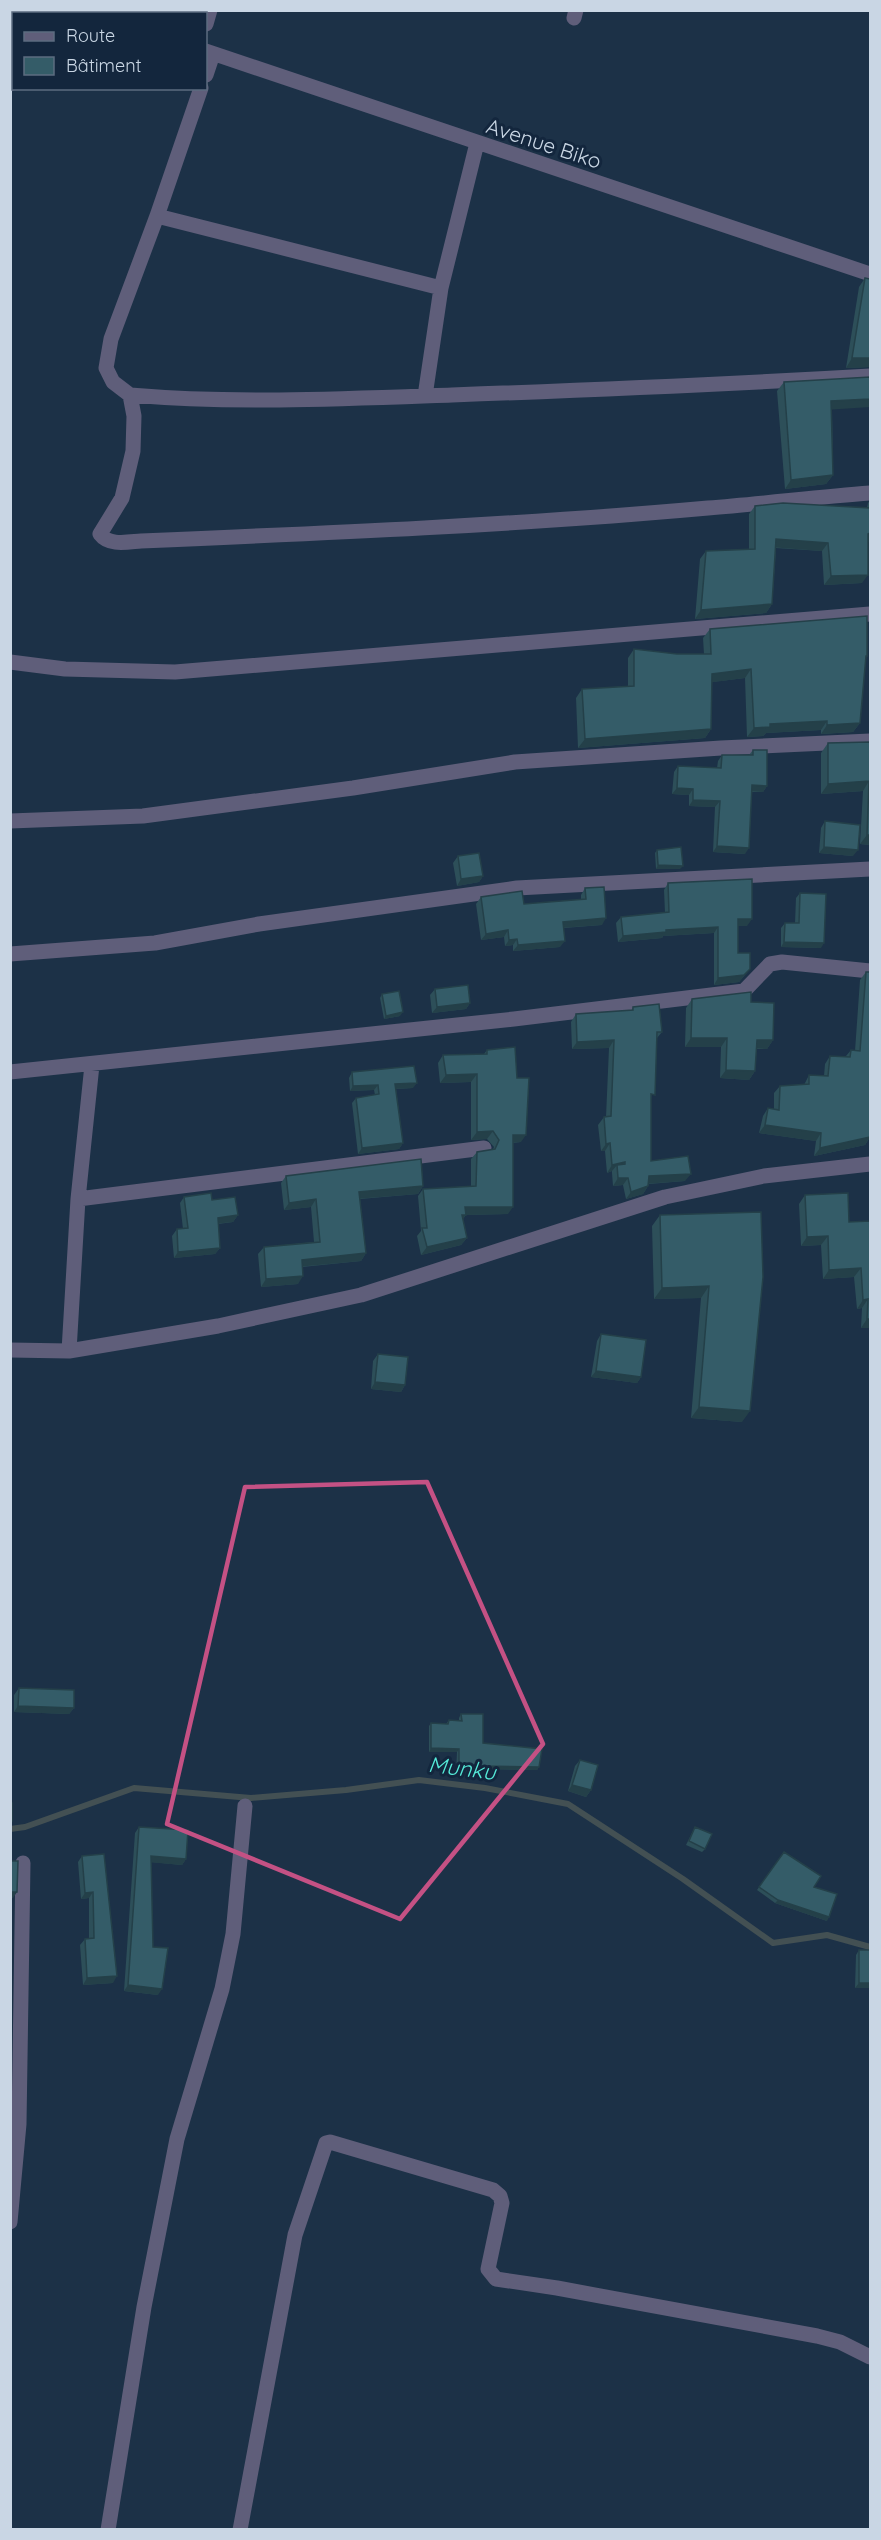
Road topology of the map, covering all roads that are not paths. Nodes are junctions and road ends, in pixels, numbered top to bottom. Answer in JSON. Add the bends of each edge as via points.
{"nodes":[{"id":1,"x":209,"y":52,"type":"edge"},
{"id":2,"x":207,"y":67,"type":"edge"},
{"id":3,"x":200,"y":90,"type":"edge"},
{"id":4,"x":477,"y":143,"type":"junction"},
{"id":5,"x":157,"y":216,"type":"junction"},
{"id":6,"x":870,"y":274,"type":"edge"},
{"id":7,"x":441,"y":288,"type":"junction"},
{"id":8,"x":870,"y":376,"type":"edge"},
{"id":9,"x":129,"y":395,"type":"junction"},
{"id":10,"x":425,"y":396,"type":"junction"},
{"id":11,"x":870,"y":493,"type":"edge"},
{"id":12,"x":870,"y":614,"type":"edge"},
{"id":13,"x":10,"y":662,"type":"edge"},
{"id":14,"x":870,"y":741,"type":"edge"},
{"id":15,"x":10,"y":821,"type":"edge"},
{"id":16,"x":870,"y":869,"type":"edge"},
{"id":17,"x":10,"y":954,"type":"edge"},
{"id":18,"x":870,"y":971,"type":"edge"},
{"id":19,"x":92,"y":1065,"type":"junction"},
{"id":20,"x":10,"y":1072,"type":"edge"},
{"id":21,"x":484,"y":1148,"type":"edge"},
{"id":22,"x":870,"y":1164,"type":"edge"},
{"id":23,"x":78,"y":1199,"type":"junction"},
{"id":24,"x":10,"y":1350,"type":"edge"},
{"id":25,"x":69,"y":1350,"type":"junction"},
{"id":26,"x":245,"y":1806,"type":"dead end"},
{"id":27,"x":23,"y":1863,"type":"dead end"},
{"id":28,"x":10,"y":2222,"type":"edge"},
{"id":29,"x":870,"y":2357,"type":"edge"},
{"id":30,"x":108,"y":2529,"type":"edge"},
{"id":31,"x":240,"y":2529,"type":"edge"}],
"edges":[{"from":1,"to":2,"type":"street"},
{"from":1,"to":4,"type":"street","name":"Avenue Biko"},
{"from":3,"to":5,"type":"street"},
{"from":4,"to":6,"type":"street","name":"Avenue Biko"},
{"from":4,"to":7,"type":"street"},
{"from":5,"to":7,"type":"street"},
{"from":5,"to":9,"type":"street","via":[[111,339],[106,368],[113,382]]},
{"from":7,"to":10,"type":"street"},
{"from":8,"to":10,"type":"street"},
{"from":9,"to":10,"type":"street","via":[[296,402]]},
{"from":9,"to":11,"type":"street","via":[[134,434],[128,474],[122,498],[100,534],[114,542],[404,530]]},
{"from":12,"to":13,"type":"street","via":[[175,672],[65,669]]},
{"from":14,"to":15,"type":"street","via":[[515,762],[143,816]]},
{"from":16,"to":17,"type":"street","via":[[517,888],[259,924],[155,944]]},
{"from":18,"to":19,"type":"street","via":[[770,963],[744,991]]},
{"from":19,"to":20,"type":"street"},
{"from":19,"to":23,"type":"street"},
{"from":21,"to":23,"type":"street"},
{"from":22,"to":25,"type":"street","via":[[764,1176],[665,1197],[361,1295],[218,1326]]},
{"from":23,"to":25,"type":"street"},
{"from":24,"to":25,"type":"street"},
{"from":26,"to":30,"type":"street","via":[[233,1934],[222,1989],[177,2139],[144,2307]]},
{"from":27,"to":28,"type":"street","via":[[19,2124]]},
{"from":29,"to":31,"type":"street","via":[[817,2336],[496,2279],[488,2269],[502,2203],[493,2190],[326,2143],[295,2235]]}]}
